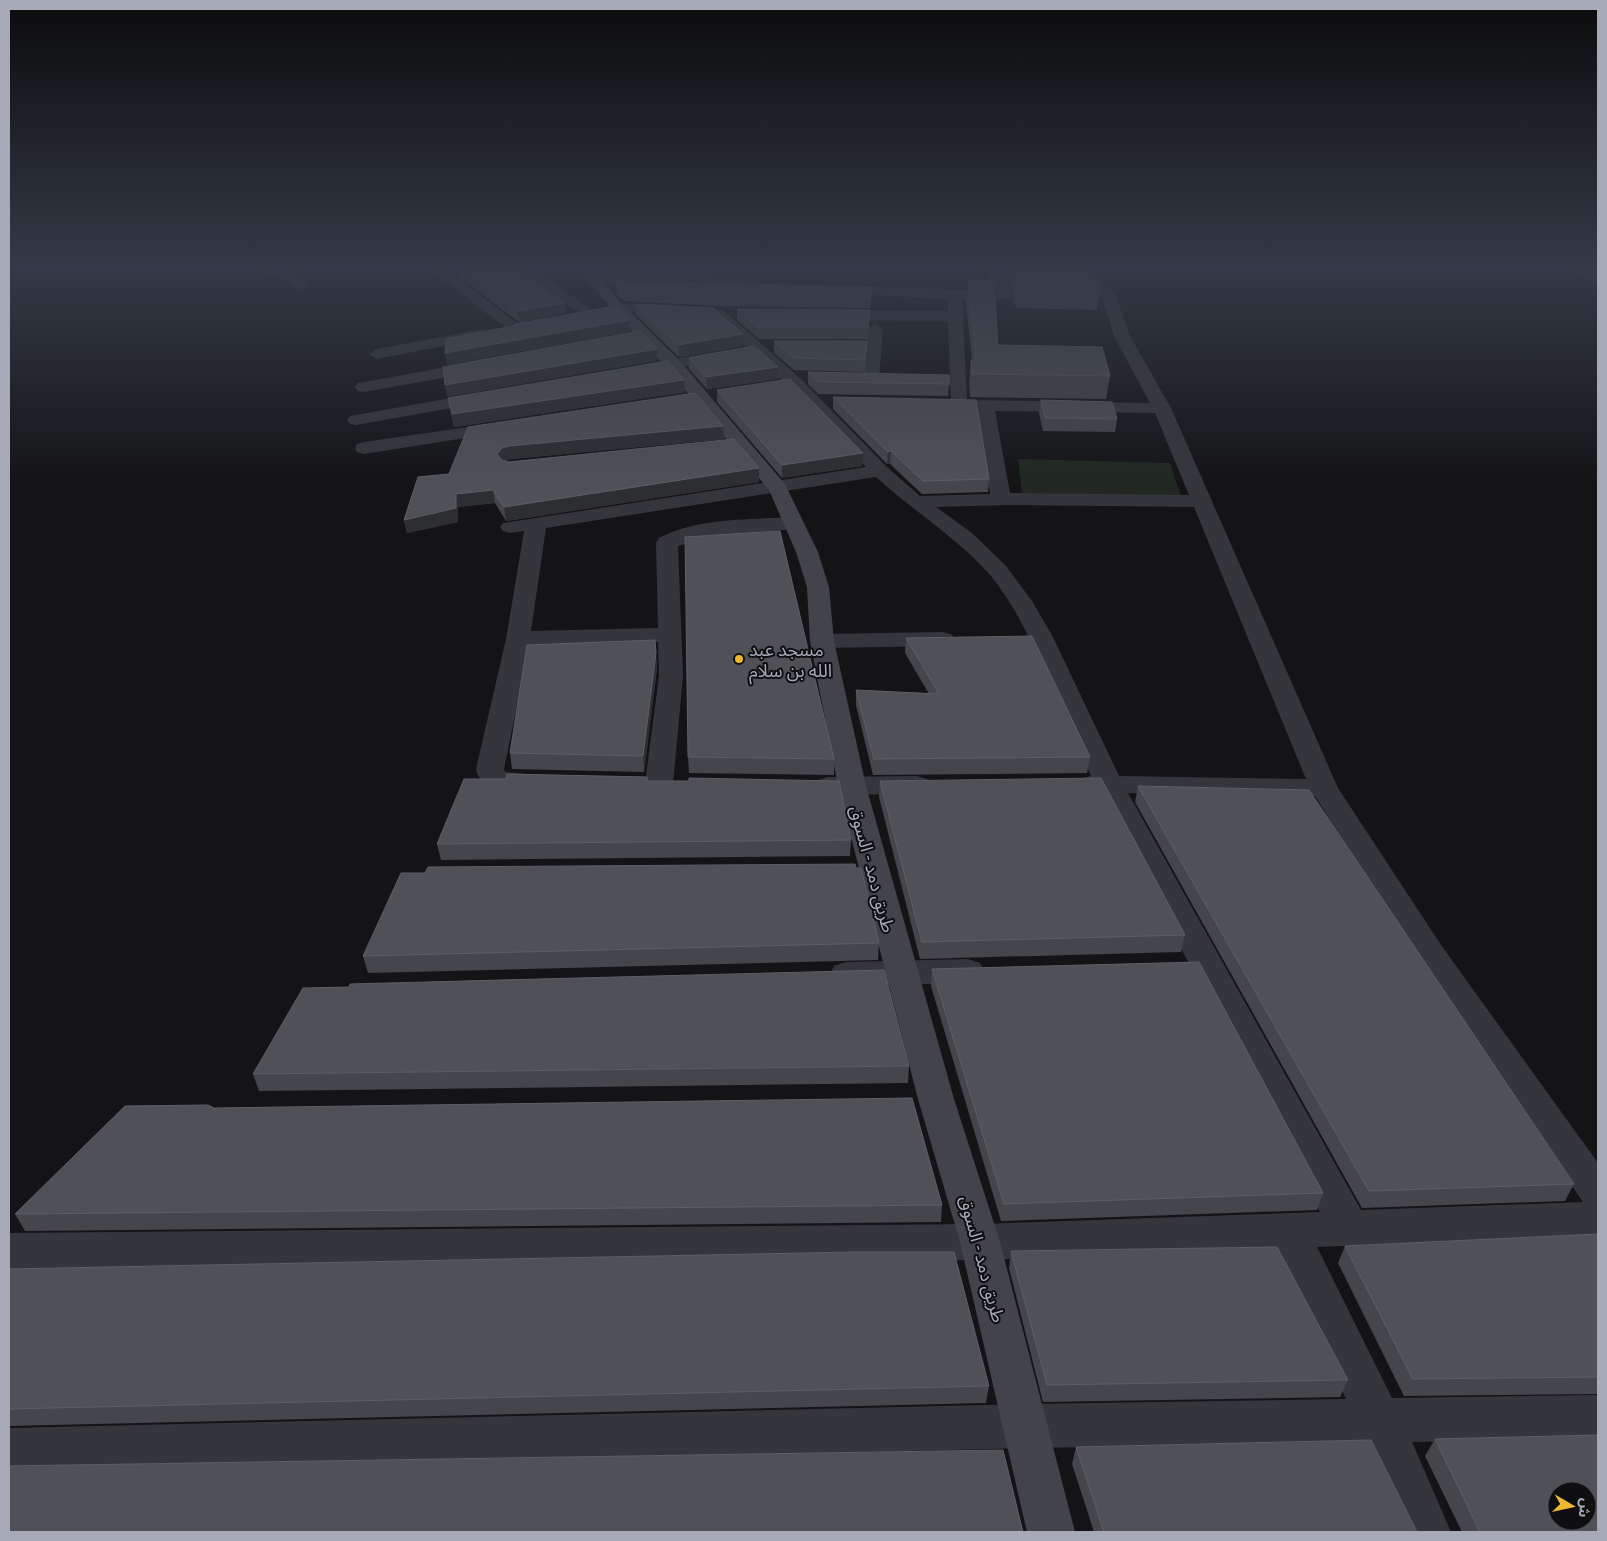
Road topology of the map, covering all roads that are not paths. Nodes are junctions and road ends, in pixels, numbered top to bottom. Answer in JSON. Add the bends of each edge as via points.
{"nodes":[{"id":1,"x":453,"y":340,"type":"edge"},
{"id":2,"x":637,"y":340,"type":"edge"},
{"id":3,"x":754,"y":340,"type":"edge"},
{"id":4,"x":874,"y":340,"type":"edge"},
{"id":5,"x":956,"y":340,"type":"edge"},
{"id":6,"x":1124,"y":340,"type":"edge"},
{"id":7,"x":442,"y":342,"type":"junction"},
{"id":8,"x":816,"y":344,"type":"edge"},
{"id":9,"x":873,"y":346,"type":"junction"},
{"id":10,"x":763,"y":347,"type":"junction"},
{"id":11,"x":376,"y":354,"type":"dead end"},
{"id":12,"x":491,"y":364,"type":"edge"},
{"id":13,"x":673,"y":364,"type":"junction"},
{"id":14,"x":628,"y":372,"type":"edge"},
{"id":15,"x":435,"y":375,"type":"junction"},
{"id":16,"x":816,"y":377,"type":"edge"},
{"id":17,"x":852,"y":378,"type":"edge"},
{"id":18,"x":871,"y":378,"type":"junction"},
{"id":19,"x":958,"y":380,"type":"junction"},
{"id":20,"x":786,"y":382,"type":"junction"},
{"id":21,"x":364,"y":386,"type":"dead end"},
{"id":22,"x":504,"y":393,"type":"edge"},
{"id":23,"x":812,"y":401,"type":"junction"},
{"id":24,"x":841,"y":402,"type":"edge"},
{"id":25,"x":920,"y":404,"type":"edge"},
{"id":26,"x":960,"y":405,"type":"junction"},
{"id":27,"x":985,"y":406,"type":"junction"},
{"id":28,"x":1162,"y":408,"type":"junction"},
{"id":29,"x":423,"y":409,"type":"junction"},
{"id":30,"x":356,"y":420,"type":"dead end"},
{"id":31,"x":516,"y":425,"type":"edge"},
{"id":32,"x":419,"y":440,"type":"junction"},
{"id":33,"x":364,"y":448,"type":"dead end"},
{"id":34,"x":880,"y":471,"type":"junction"},
{"id":35,"x":778,"y":488,"type":"junction"},
{"id":36,"x":1001,"y":499,"type":"junction"},
{"id":37,"x":1200,"y":501,"type":"junction"},
{"id":38,"x":914,"y":502,"type":"junction"},
{"id":39,"x":536,"y":523,"type":"junction"},
{"id":40,"x":794,"y":523,"type":"junction"},
{"id":41,"x":510,"y":527,"type":"dead end"},
{"id":42,"x":670,"y":635,"type":"junction"},
{"id":43,"x":1011,"y":637,"type":"edge"},
{"id":44,"x":1041,"y":637,"type":"junction"},
{"id":45,"x":961,"y":638,"type":"edge"},
{"id":46,"x":518,"y":639,"type":"junction"},
{"id":47,"x":822,"y":641,"type":"junction"},
{"id":48,"x":561,"y":782,"type":"edge"},
{"id":49,"x":688,"y":784,"type":"edge"},
{"id":50,"x":1069,"y":784,"type":"edge"},
{"id":51,"x":1108,"y":784,"type":"junction"},
{"id":52,"x":941,"y":785,"type":"edge"},
{"id":53,"x":804,"y":786,"type":"edge"},
{"id":54,"x":852,"y":786,"type":"junction"},
{"id":55,"x":1324,"y":788,"type":"junction"},
{"id":56,"x":844,"y":868,"type":"edge"},
{"id":57,"x":873,"y":868,"type":"junction"},
{"id":58,"x":999,"y":970,"type":"edge"},
{"id":59,"x":901,"y":972,"type":"junction"},
{"id":60,"x":822,"y":975,"type":"edge"},
{"id":61,"x":1598,"y":1193,"type":"edge"},
{"id":62,"x":1598,"y":1219,"type":"edge"},
{"id":63,"x":1348,"y":1227,"type":"junction"},
{"id":64,"x":1289,"y":1232,"type":"junction"},
{"id":65,"x":980,"y":1242,"type":"junction"},
{"id":66,"x":9,"y":1251,"type":"edge"},
{"id":67,"x":1598,"y":1416,"type":"edge"},
{"id":68,"x":1380,"y":1422,"type":"junction"},
{"id":69,"x":1026,"y":1426,"type":"junction"},
{"id":70,"x":9,"y":1452,"type":"edge"},
{"id":71,"x":1051,"y":1532,"type":"edge"},
{"id":72,"x":1427,"y":1532,"type":"edge"}],
"edges":[{"from":1,"to":7,"type":"street"},
{"from":2,"to":13,"type":"main road","name":"طريق دمد - السوق"},
{"from":3,"to":10,"type":"street"},
{"from":4,"to":9,"type":"street"},
{"from":5,"to":19,"type":"street"},
{"from":6,"to":28,"type":"street"},
{"from":7,"to":11,"type":"street"},
{"from":7,"to":15,"type":"street"},
{"from":8,"to":9,"type":"street"},
{"from":9,"to":18,"type":"street"},
{"from":10,"to":13,"type":"street"},
{"from":10,"to":20,"type":"street"},
{"from":12,"to":15,"type":"street"},
{"from":13,"to":14,"type":"street"},
{"from":13,"to":35,"type":"main road","name":"طريق دمد - السوق","via":[[700,398],[730,446]]},
{"from":15,"to":21,"type":"street"},
{"from":15,"to":29,"type":"street"},
{"from":16,"to":20,"type":"street"},
{"from":17,"to":18,"type":"street"},
{"from":18,"to":19,"type":"street"},
{"from":19,"to":26,"type":"street"},
{"from":20,"to":23,"type":"street"},
{"from":22,"to":29,"type":"street"},
{"from":23,"to":24,"type":"street"},
{"from":23,"to":34,"type":"street"},
{"from":25,"to":26,"type":"street"},
{"from":26,"to":27,"type":"street"},
{"from":27,"to":28,"type":"street"},
{"from":27,"to":36,"type":"street"},
{"from":28,"to":37,"type":"street"},
{"from":29,"to":30,"type":"street"},
{"from":29,"to":32,"type":"street"},
{"from":31,"to":32,"type":"street"},
{"from":32,"to":33,"type":"street"},
{"from":34,"to":35,"type":"street"},
{"from":34,"to":38,"type":"street"},
{"from":35,"to":39,"type":"street"},
{"from":35,"to":40,"type":"main road","name":"طريق دمد - السوق"},
{"from":36,"to":37,"type":"street"},
{"from":36,"to":38,"type":"street"},
{"from":37,"to":55,"type":"street"},
{"from":38,"to":44,"type":"street","via":[[964,538],[998,571]]},
{"from":39,"to":41,"type":"street"},
{"from":39,"to":46,"type":"street"},
{"from":40,"to":42,"type":"street","via":[[702,532],[679,536],[667,543]]},
{"from":40,"to":47,"type":"main road","name":"طريق دمد - السوق","via":[[818,587]]},
{"from":42,"to":46,"type":"street"},
{"from":42,"to":49,"type":"street","via":[[671,676],[649,784]]},
{"from":43,"to":44,"type":"street"},
{"from":44,"to":51,"type":"street"},
{"from":45,"to":47,"type":"street"},
{"from":46,"to":48,"type":"street","via":[[491,776],[507,782]]},
{"from":47,"to":54,"type":"main road","name":"طريق دمد - السوق"},
{"from":50,"to":51,"type":"street"},
{"from":51,"to":55,"type":"street"},
{"from":51,"to":63,"type":"street","via":[[1190,965]]},
{"from":52,"to":54,"type":"street"},
{"from":53,"to":54,"type":"street"},
{"from":54,"to":57,"type":"main road","name":"طريق دمد - السوق"},
{"from":55,"to":61,"type":"street","via":[[1430,953]]},
{"from":56,"to":57,"type":"street"},
{"from":57,"to":59,"type":"main road","name":"طريق دمد - السوق"},
{"from":58,"to":59,"type":"street"},
{"from":59,"to":60,"type":"street"},
{"from":59,"to":65,"type":"main road","name":"طريق دمد - السوق","via":[[921,1099]]},
{"from":62,"to":63,"type":"street"},
{"from":63,"to":64,"type":"street"},
{"from":64,"to":65,"type":"street"},
{"from":64,"to":68,"type":"street"},
{"from":65,"to":66,"type":"street"},
{"from":65,"to":69,"type":"main road","name":"طريق دمد - السوق"},
{"from":67,"to":68,"type":"street"},
{"from":68,"to":69,"type":"street"},
{"from":68,"to":72,"type":"street"},
{"from":69,"to":70,"type":"street"},
{"from":69,"to":71,"type":"main road","name":"طريق دمد - السوق"}]}
